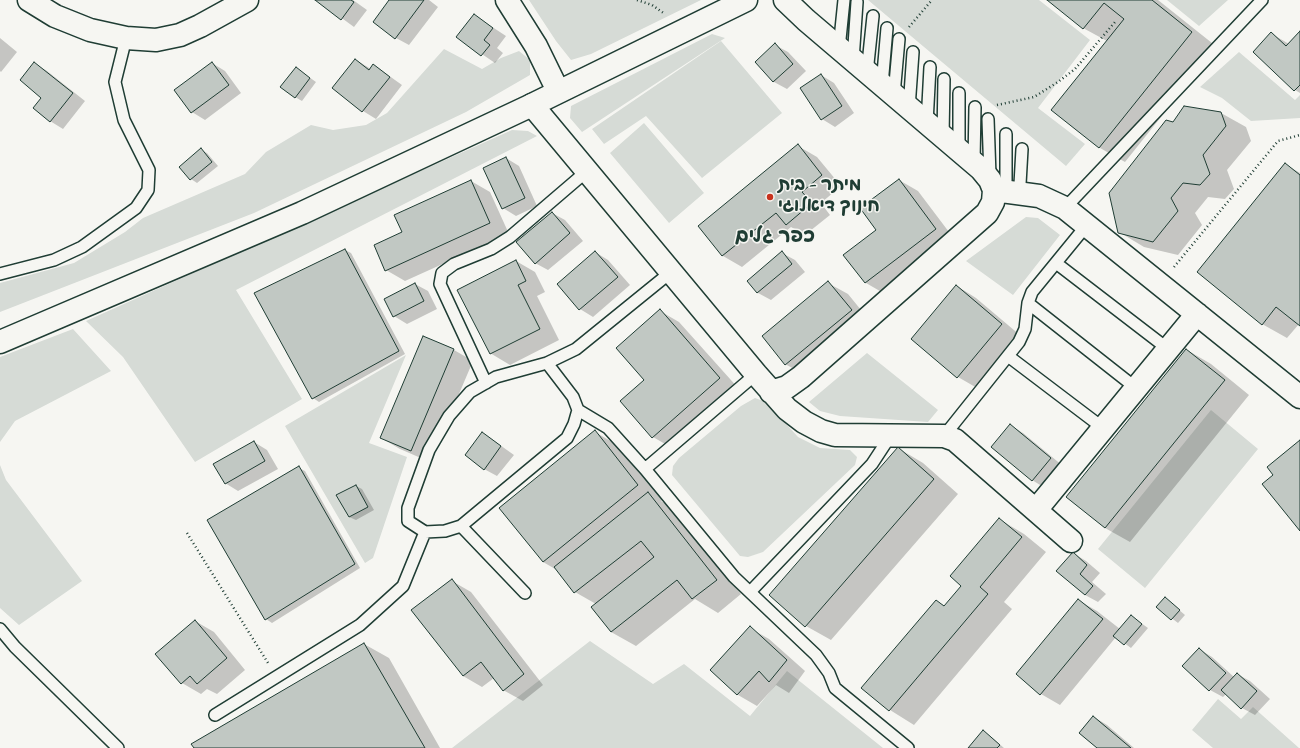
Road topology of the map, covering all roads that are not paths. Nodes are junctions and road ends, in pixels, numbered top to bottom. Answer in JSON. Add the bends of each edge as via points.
{"nodes":[{"id":1,"x":29,"y":0,"type":"edge"},
{"id":2,"x":247,"y":0,"type":"edge"},
{"id":3,"x":507,"y":0,"type":"edge"},
{"id":4,"x":746,"y":0,"type":"edge"},
{"id":5,"x":785,"y":0,"type":"edge"},
{"id":6,"x":844,"y":0,"type":"edge"},
{"id":7,"x":1262,"y":0,"type":"edge"},
{"id":8,"x":858,"y":2,"type":"dead end"},
{"id":9,"x":873,"y":16,"type":"dead end"},
{"id":10,"x":887,"y":28,"type":"dead end"},
{"id":11,"x":126,"y":38,"type":"junction"},
{"id":12,"x":899,"y":39,"type":"road end"},
{"id":13,"x":913,"y":52,"type":"dead end"},
{"id":14,"x":930,"y":67,"type":"dead end"},
{"id":15,"x":874,"y":78,"type":"junction"},
{"id":16,"x":944,"y":79,"type":"dead end"},
{"id":17,"x":558,"y":91,"type":"junction"},
{"id":18,"x":959,"y":93,"type":"dead end"},
{"id":19,"x":532,"y":105,"type":"junction"},
{"id":20,"x":975,"y":107,"type":"dead end"},
{"id":21,"x":988,"y":119,"type":"dead end"},
{"id":22,"x":927,"y":123,"type":"junction"},
{"id":23,"x":1006,"y":134,"type":"dead end"},
{"id":24,"x":1022,"y":149,"type":"dead end"},
{"id":25,"x":959,"y":150,"type":"junction"},
{"id":26,"x":587,"y":171,"type":"junction"},
{"id":27,"x":1001,"y":189,"type":"junction"},
{"id":28,"x":1065,"y":208,"type":"junction"},
{"id":29,"x":1086,"y":226,"type":"junction"},
{"id":30,"x":1056,"y":263,"type":"junction"},
{"id":31,"x":671,"y":272,"type":"junction"},
{"id":32,"x":0,"y":274,"type":"edge"},
{"id":33,"x":1028,"y":303,"type":"junction"},
{"id":34,"x":1197,"y":314,"type":"junction"},
{"id":35,"x":0,"y":342,"type":"edge"},
{"id":36,"x":1168,"y":349,"type":"junction"},
{"id":37,"x":1008,"y":356,"type":"junction"},
{"id":38,"x":547,"y":363,"type":"junction"},
{"id":39,"x":756,"y":374,"type":"junction"},
{"id":40,"x":486,"y":384,"type":"junction"},
{"id":41,"x":1136,"y":388,"type":"junction"},
{"id":42,"x":772,"y":392,"type":"junction"},
{"id":43,"x":1300,"y":398,"type":"edge"},
{"id":44,"x":578,"y":410,"type":"junction"},
{"id":45,"x":1103,"y":428,"type":"junction"},
{"id":46,"x":891,"y":435,"type":"junction"},
{"id":47,"x":944,"y":436,"type":"junction"},
{"id":48,"x":645,"y":469,"type":"junction"},
{"id":49,"x":1036,"y":510,"type":"junction"},
{"id":50,"x":461,"y":526,"type":"junction"},
{"id":51,"x":425,"y":532,"type":"junction"},
{"id":52,"x":1071,"y":541,"type":"dead end"},
{"id":53,"x":750,"y":592,"type":"junction"},
{"id":54,"x":525,"y":593,"type":"dead end"},
{"id":55,"x":0,"y":629,"type":"edge"},
{"id":56,"x":216,"y":715,"type":"dead end"},
{"id":57,"x":118,"y":748,"type":"edge"},
{"id":58,"x":908,"y":748,"type":"edge"}],
"edges":[{"from":1,"to":11,"type":"street","via":[[55,16],[90,30]]},
{"from":2,"to":11,"type":"street","via":[[180,35],[156,40]]},
{"from":3,"to":17,"type":"street","via":[[536,46]]},
{"from":4,"to":17,"type":"street"},
{"from":5,"to":15,"type":"street"},
{"from":6,"to":15,"type":"lane"},
{"from":7,"to":28,"type":"lane"},
{"from":8,"to":15,"type":"lane"},
{"from":9,"to":15,"type":"lane"},
{"from":10,"to":15,"type":"lane"},
{"from":11,"to":32,"type":"lane","via":[[115,82],[124,120],[149,170],[148,190],[136,208],[82,247],[54,260]]},
{"from":12,"to":15,"type":"lane"},
{"from":13,"to":15,"type":"lane"},
{"from":14,"to":22,"type":"lane"},
{"from":15,"to":22,"type":"street"},
{"from":16,"to":25,"type":"lane"},
{"from":17,"to":19,"type":"street"},
{"from":18,"to":25,"type":"lane"},
{"from":19,"to":26,"type":"street"},
{"from":19,"to":35,"type":"street","via":[[302,213]]},
{"from":20,"to":25,"type":"lane"},
{"from":21,"to":27,"type":"lane"},
{"from":22,"to":25,"type":"street"},
{"from":23,"to":27,"type":"lane"},
{"from":24,"to":27,"type":"lane","via":[[1020,184]]},
{"from":25,"to":27,"type":"street"},
{"from":26,"to":31,"type":"street"},
{"from":26,"to":40,"type":"lane","via":[[510,237],[491,249],[454,264],[442,273],[440,284]]},
{"from":27,"to":28,"type":"street","via":[[1039,196]]},
{"from":27,"to":42,"type":"street","via":[[987,213],[800,377],[787,387]]},
{"from":28,"to":29,"type":"street"},
{"from":29,"to":30,"type":"lane"},
{"from":29,"to":34,"type":"street"},
{"from":30,"to":33,"type":"lane","via":[[1032,292]]},
{"from":30,"to":36,"type":"lane"},
{"from":31,"to":38,"type":"lane","via":[[576,349]]},
{"from":31,"to":39,"type":"street"},
{"from":33,"to":37,"type":"lane","via":[[1025,329]]},
{"from":33,"to":41,"type":"lane"},
{"from":34,"to":36,"type":"street"},
{"from":34,"to":43,"type":"street"},
{"from":36,"to":41,"type":"street"},
{"from":37,"to":45,"type":"lane"},
{"from":37,"to":47,"type":"lane"},
{"from":38,"to":40,"type":"lane","via":[[496,377]]},
{"from":38,"to":44,"type":"lane","via":[[573,397]]},
{"from":39,"to":42,"type":"street"},
{"from":39,"to":48,"type":"lane"},
{"from":40,"to":51,"type":"lane","via":[[470,392],[449,416],[429,450],[408,508],[408,521]]},
{"from":41,"to":45,"type":"street"},
{"from":42,"to":46,"type":"street","via":[[787,409],[821,431],[835,435]]},
{"from":44,"to":48,"type":"lane","via":[[608,428]]},
{"from":44,"to":50,"type":"lane","via":[[567,438]]},
{"from":45,"to":49,"type":"street"},
{"from":46,"to":47,"type":"street"},
{"from":46,"to":53,"type":"lane","via":[[872,464]]},
{"from":47,"to":49,"type":"street","via":[[955,440]]},
{"from":48,"to":53,"type":"lane","via":[[734,577]]},
{"from":49,"to":52,"type":"street"},
{"from":50,"to":51,"type":"lane","via":[[445,532]]},
{"from":50,"to":54,"type":"lane"},
{"from":51,"to":56,"type":"lane","via":[[403,586],[360,625]]},
{"from":53,"to":58,"type":"lane","via":[[816,655],[829,673],[835,688]]},
{"from":55,"to":57,"type":"lane"}]}
